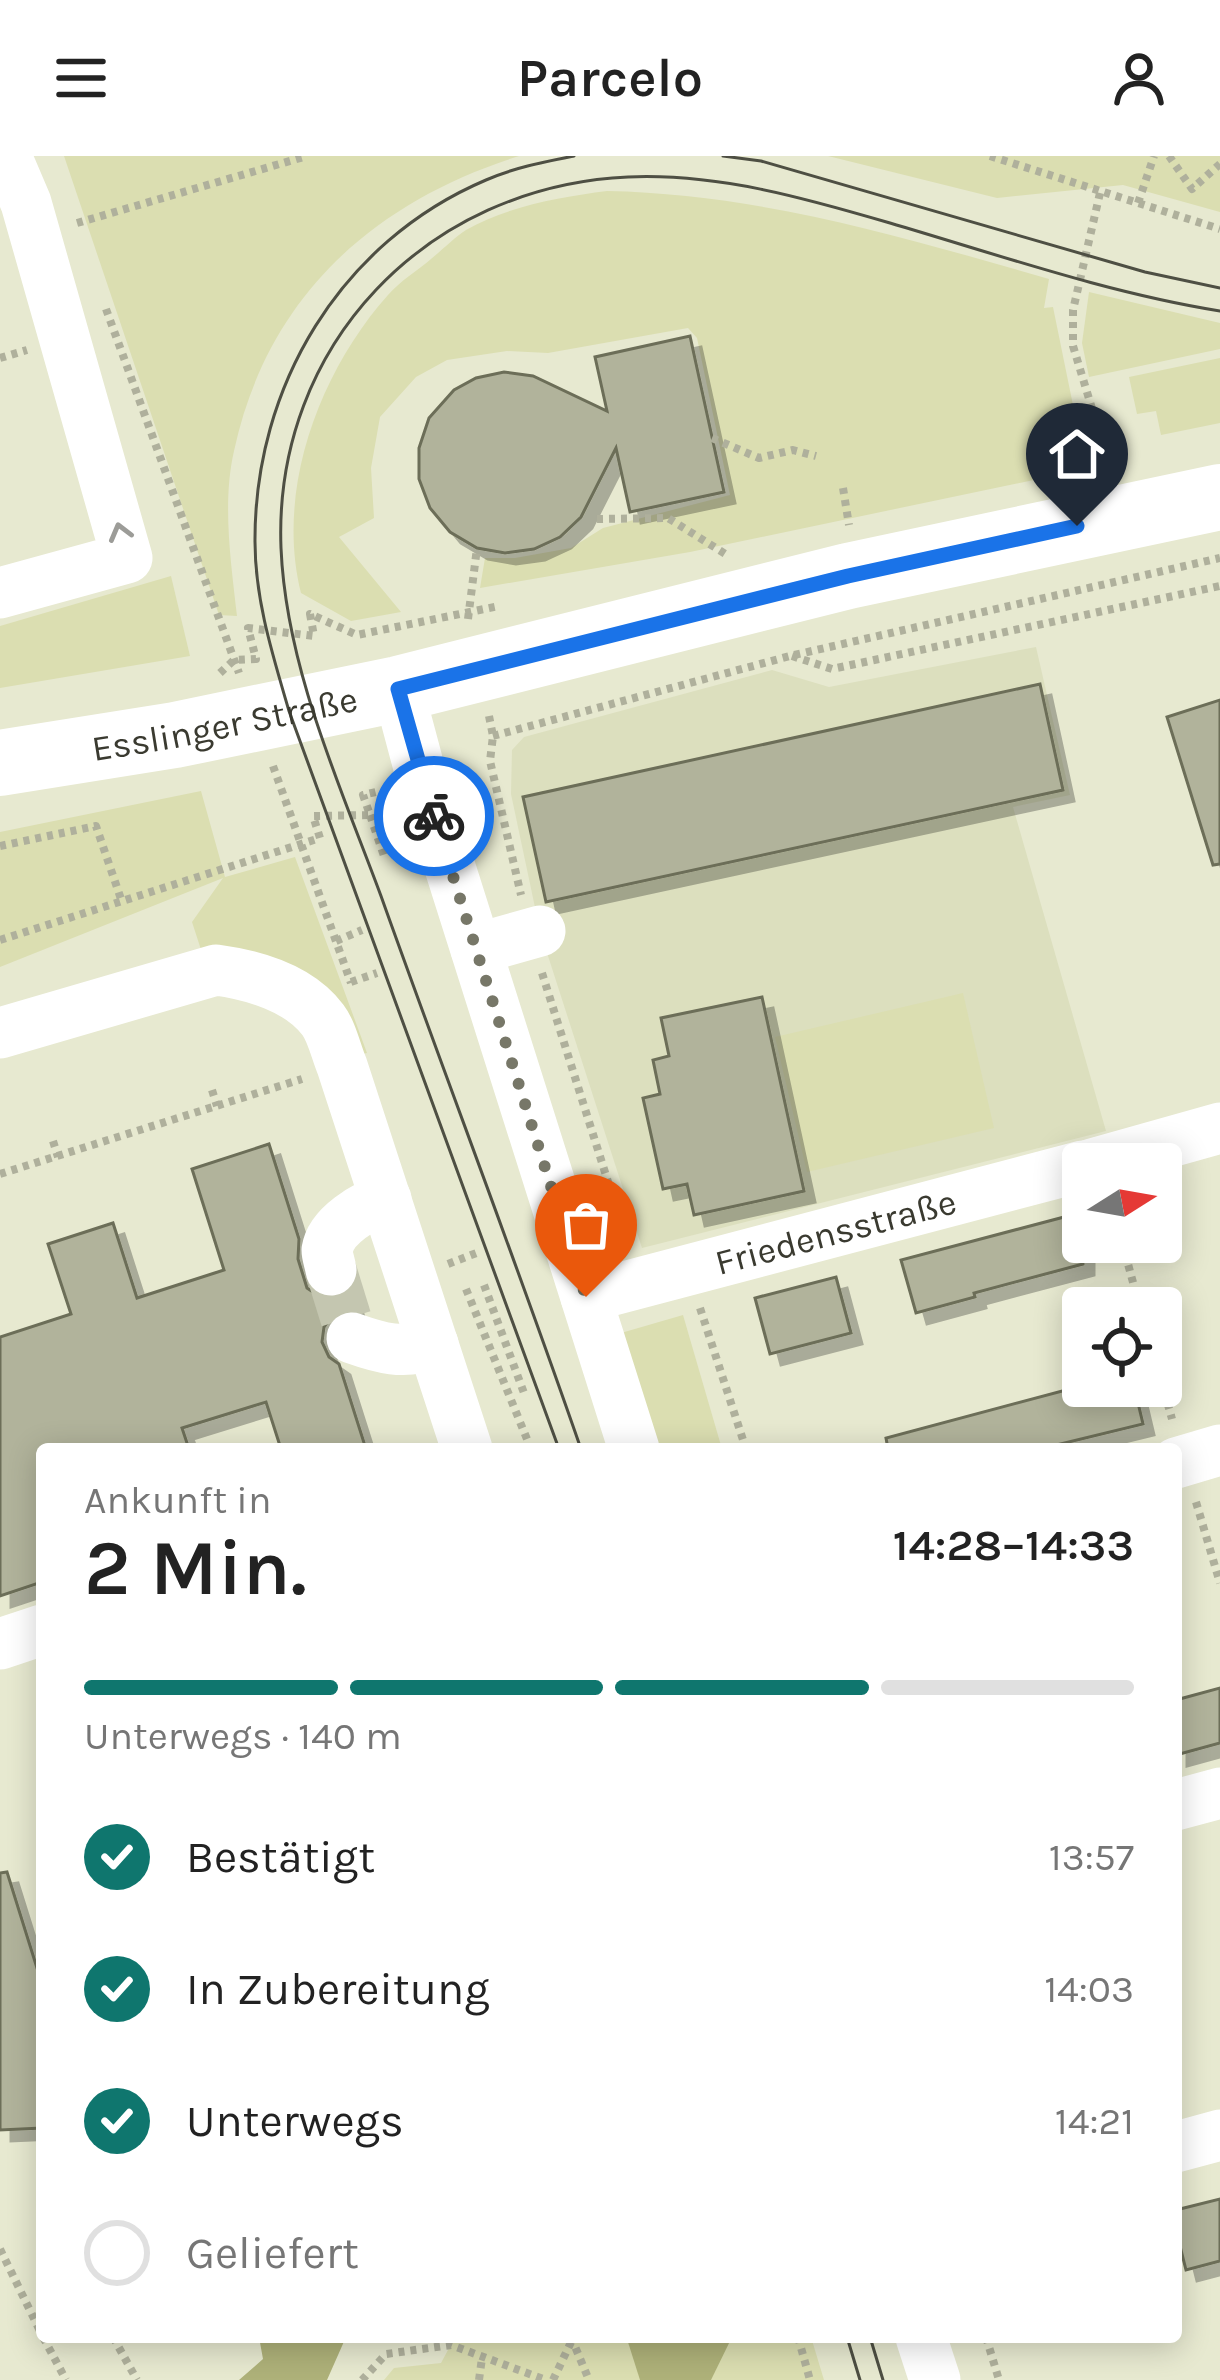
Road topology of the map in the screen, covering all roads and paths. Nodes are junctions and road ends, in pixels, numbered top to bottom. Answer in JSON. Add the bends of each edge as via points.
{"nodes":[{"id":1,"x":6,"y":156,"type":"edge"},
{"id":2,"x":307,"y":156,"type":"edge"},
{"id":3,"x":990,"y":156,"type":"edge"},
{"id":4,"x":1154,"y":156,"type":"edge"},
{"id":5,"x":1169,"y":156,"type":"edge"},
{"id":6,"x":1220,"y":164,"type":"edge"},
{"id":7,"x":1100,"y":194,"type":"junction"},
{"id":8,"x":1138,"y":203,"type":"junction"},
{"id":9,"x":1220,"y":229,"type":"edge"},
{"id":10,"x":83,"y":244,"type":"dead end"},
{"id":11,"x":105,"y":305,"type":"dead end"},
{"id":12,"x":712,"y":438,"type":"dead end"},
{"id":13,"x":816,"y":456,"type":"dead end"},
{"id":14,"x":843,"y":488,"type":"dead end"},
{"id":15,"x":1220,"y":497,"type":"edge"},
{"id":16,"x":1123,"y":517,"type":"junction"},
{"id":17,"x":597,"y":519,"type":"dead end"},
{"id":18,"x":850,"y":525,"type":"dead end"},
{"id":19,"x":477,"y":548,"type":"dead end"},
{"id":20,"x":729,"y":556,"type":"dead end"},
{"id":21,"x":1220,"y":558,"type":"edge"},
{"id":22,"x":1220,"y":586,"type":"edge"},
{"id":23,"x":0,"y":593,"type":"edge"},
{"id":24,"x":790,"y":656,"type":"junction"},
{"id":25,"x":245,"y":689,"type":"junction"},
{"id":26,"x":398,"y":689,"type":"junction"},
{"id":27,"x":0,"y":763,"type":"edge"},
{"id":28,"x":370,"y":814,"type":"dead end"},
{"id":29,"x":377,"y":836,"type":"junction"},
{"id":30,"x":392,"y":836,"type":"dead end"},
{"id":31,"x":320,"y":838,"type":"dead end"},
{"id":32,"x":0,"y":846,"type":"edge"},
{"id":33,"x":385,"y":859,"type":"dead end"},
{"id":34,"x":122,"y":902,"type":"junction"},
{"id":35,"x":362,"y":931,"type":"dead end"},
{"id":36,"x":535,"y":932,"type":"junction"},
{"id":37,"x":0,"y":940,"type":"edge"},
{"id":38,"x":336,"y":941,"type":"dead end"},
{"id":39,"x":476,"y":949,"type":"junction"},
{"id":40,"x":377,"y":973,"type":"dead end"},
{"id":41,"x":351,"y":982,"type":"dead end"},
{"id":42,"x":0,"y":1033,"type":"edge"},
{"id":43,"x":342,"y":1066,"type":"junction"},
{"id":44,"x":212,"y":1090,"type":"dead end"},
{"id":45,"x":217,"y":1106,"type":"junction"},
{"id":46,"x":1220,"y":1128,"type":"edge"},
{"id":47,"x":53,"y":1141,"type":"dead end"},
{"id":48,"x":1167,"y":1143,"type":"edge"},
{"id":49,"x":58,"y":1157,"type":"junction"},
{"id":50,"x":1062,"y":1171,"type":"edge"},
{"id":51,"x":0,"y":1174,"type":"edge"},
{"id":52,"x":386,"y":1199,"type":"junction"},
{"id":53,"x":479,"y":1252,"type":"dead end"},
{"id":54,"x":456,"y":1261,"type":"dead end"},
{"id":55,"x":646,"y":1268,"type":"junction"},
{"id":56,"x":331,"y":1270,"type":"tunnel mouth"},
{"id":57,"x":484,"y":1285,"type":"dead end"},
{"id":58,"x":586,"y":1297,"type":"junction"},
{"id":59,"x":704,"y":1312,"type":"dead end"},
{"id":60,"x":352,"y":1338,"type":"dead end"},
{"id":61,"x":433,"y":1344,"type":"junction"},
{"id":62,"x":524,"y":1393,"type":"dead end"},
{"id":63,"x":465,"y":1443,"type":"edge"},
{"id":64,"x":632,"y":1443,"type":"edge"},
{"id":65,"x":744,"y":1443,"type":"edge"},
{"id":66,"x":1220,"y":1450,"type":"edge"},
{"id":67,"x":1182,"y":1461,"type":"edge"},
{"id":68,"x":1220,"y":1792,"type":"edge"},
{"id":69,"x":1182,"y":1802,"type":"edge"},
{"id":70,"x":1220,"y":2135,"type":"edge"},
{"id":71,"x":1182,"y":2145,"type":"edge"},
{"id":72,"x":0,"y":2249,"type":"edge"},
{"id":73,"x":36,"y":2324,"type":"edge"},
{"id":74,"x":46,"y":2343,"type":"edge"},
{"id":75,"x":116,"y":2343,"type":"edge"},
{"id":76,"x":437,"y":2343,"type":"edge"},
{"id":77,"x":456,"y":2343,"type":"edge"},
{"id":78,"x":569,"y":2343,"type":"edge"},
{"id":79,"x":574,"y":2343,"type":"edge"},
{"id":80,"x":800,"y":2343,"type":"edge"},
{"id":81,"x":923,"y":2343,"type":"edge"},
{"id":82,"x":988,"y":2343,"type":"edge"},
{"id":83,"x":482,"y":2357,"type":"junction"},
{"id":84,"x":66,"y":2380,"type":"edge"},
{"id":85,"x":137,"y":2380,"type":"edge"},
{"id":86,"x":362,"y":2380,"type":"edge"},
{"id":87,"x":479,"y":2380,"type":"edge"},
{"id":88,"x":549,"y":2380,"type":"edge"},
{"id":89,"x":589,"y":2380,"type":"edge"},
{"id":90,"x":809,"y":2380,"type":"edge"},
{"id":91,"x":935,"y":2380,"type":"edge"},
{"id":92,"x":999,"y":2380,"type":"edge"}],
"edges":[{"from":23,"to":1,"type":"street","one_way":true,"via":[[127,558]]},
{"from":2,"to":10,"type":"path","via":[[76,224]]},
{"from":3,"to":7,"type":"path"},
{"from":4,"to":8,"type":"path"},
{"from":5,"to":6,"type":"path","via":[[1192,189]]},
{"from":7,"to":8,"type":"path"},
{"from":7,"to":16,"type":"path","via":[[1073,346]]},
{"from":8,"to":9,"type":"path"},
{"from":11,"to":25,"type":"path"},
{"from":12,"to":13,"type":"path","via":[[758,458],[793,450]]},
{"from":14,"to":18,"type":"path"},
{"from":15,"to":16,"type":"main road","name":"Esslinger Straße"},
{"from":16,"to":26,"type":"main road","name":"Esslinger Straße","via":[[848,576]]},
{"from":17,"to":20,"type":"path","via":[[668,518]]},
{"from":19,"to":25,"type":"path","via":[[467,613],[357,635],[310,614],[314,635],[248,628],[256,659]]},
{"from":21,"to":24,"type":"path"},
{"from":22,"to":24,"type":"path","via":[[832,669]]},
{"from":24,"to":36,"type":"path","via":[[494,736],[490,761]]},
{"from":25,"to":26,"type":"main road","name":"Esslinger Straße"},
{"from":25,"to":27,"type":"main road","name":"Esslinger Straße"},
{"from":26,"to":39,"type":"street"},
{"from":28,"to":29,"type":"path"},
{"from":29,"to":30,"type":"path"},
{"from":29,"to":33,"type":"path"},
{"from":31,"to":34,"type":"path"},
{"from":32,"to":34,"type":"path","via":[[96,826]]},
{"from":34,"to":37,"type":"path"},
{"from":35,"to":38,"type":"path"},
{"from":36,"to":39,"type":"street"},
{"from":36,"to":55,"type":"path"},
{"from":39,"to":58,"type":"street"},
{"from":40,"to":41,"type":"path"},
{"from":42,"to":43,"type":"street","via":[[216,970],[295,995],[323,1020]]},
{"from":43,"to":45,"type":"path"},
{"from":43,"to":52,"type":"street"},
{"from":44,"to":45,"type":"path"},
{"from":45,"to":49,"type":"path"},
{"from":46,"to":48,"type":"street"},
{"from":47,"to":49,"type":"path"},
{"from":49,"to":51,"type":"path"},
{"from":50,"to":55,"type":"street","name":"Friedensstraße"},
{"from":52,"to":56,"type":"street","via":[[338,1230],[327,1248]]},
{"from":52,"to":61,"type":"street"},
{"from":53,"to":54,"type":"path"},
{"from":55,"to":58,"type":"street","name":"Friedensstraße"},
{"from":57,"to":62,"type":"path"},
{"from":58,"to":64,"type":"street"},
{"from":59,"to":65,"type":"path"},
{"from":60,"to":61,"type":"street","via":[[393,1350]]},
{"from":61,"to":63,"type":"street"},
{"from":66,"to":67,"type":"street"},
{"from":68,"to":69,"type":"street"},
{"from":70,"to":71,"type":"street"},
{"from":72,"to":73,"type":"path"},
{"from":74,"to":84,"type":"path"},
{"from":75,"to":85,"type":"path"},
{"from":76,"to":86,"type":"path","via":[[386,2354]]},
{"from":77,"to":83,"type":"path"},
{"from":78,"to":88,"type":"path"},
{"from":79,"to":89,"type":"path"},
{"from":80,"to":90,"type":"path"},
{"from":81,"to":91,"type":"street"},
{"from":82,"to":92,"type":"path"},
{"from":83,"to":87,"type":"path"},
{"from":83,"to":88,"type":"path"}]}
